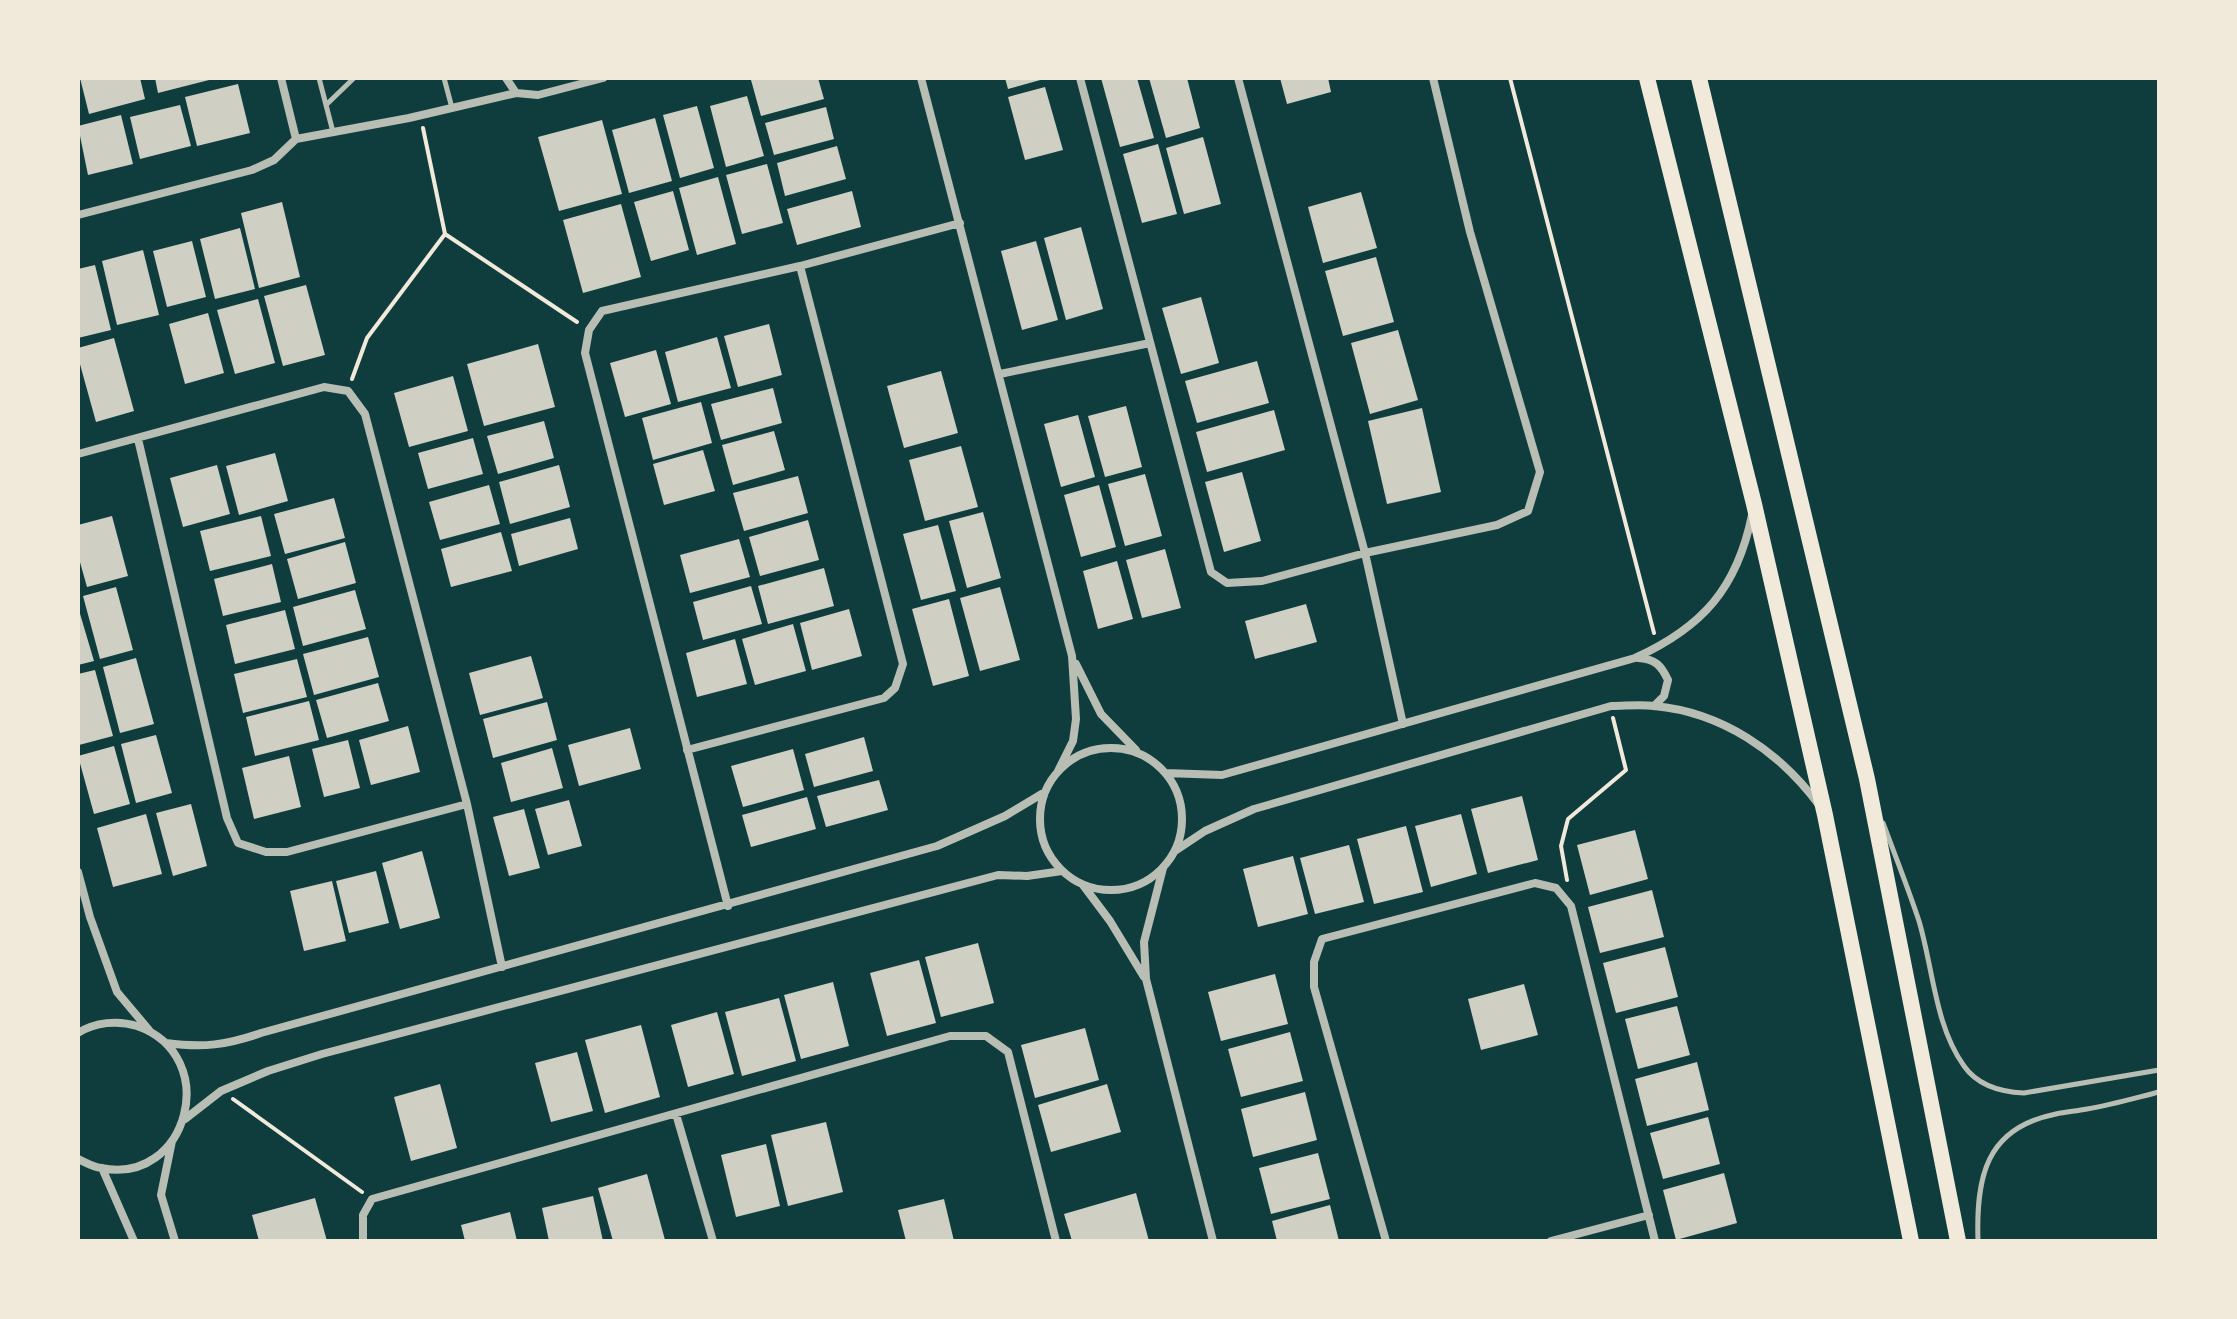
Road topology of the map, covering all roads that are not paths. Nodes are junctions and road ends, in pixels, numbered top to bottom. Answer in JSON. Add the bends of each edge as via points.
{"nodes":[{"id":1,"x":281,"y":78,"type":"edge"},
{"id":2,"x":319,"y":78,"type":"edge"},
{"id":3,"x":354,"y":78,"type":"edge"},
{"id":4,"x":444,"y":78,"type":"edge"},
{"id":5,"x":506,"y":78,"type":"edge"},
{"id":6,"x":603,"y":78,"type":"edge"},
{"id":7,"x":921,"y":78,"type":"edge"},
{"id":8,"x":1080,"y":78,"type":"edge"},
{"id":9,"x":1238,"y":78,"type":"edge"},
{"id":10,"x":1433,"y":78,"type":"edge"},
{"id":11,"x":1647,"y":78,"type":"edge"},
{"id":12,"x":1699,"y":78,"type":"edge"},
{"id":13,"x":516,"y":93,"type":"junction"},
{"id":14,"x":326,"y":105,"type":"junction"},
{"id":15,"x":452,"y":108,"type":"junction"},
{"id":16,"x":333,"y":132,"type":"junction"},
{"id":17,"x":296,"y":139,"type":"junction"},
{"id":18,"x":78,"y":214,"type":"edge"},
{"id":19,"x":960,"y":223,"type":"junction"},
{"id":20,"x":800,"y":266,"type":"junction"},
{"id":21,"x":1150,"y":343,"type":"junction"},
{"id":22,"x":1000,"y":374,"type":"junction"},
{"id":23,"x":138,"y":439,"type":"junction"},
{"id":24,"x":78,"y":454,"type":"edge"},
{"id":25,"x":1754,"y":504,"type":"junction"},
{"id":26,"x":1365,"y":553,"type":"junction"},
{"id":27,"x":1072,"y":656,"type":"junction"},
{"id":28,"x":1635,"y":658,"type":"junction"},
{"id":29,"x":1654,"y":706,"type":"junction"},
{"id":30,"x":1403,"y":724,"type":"junction"},
{"id":31,"x":687,"y":750,"type":"junction"},
{"id":32,"x":1140,"y":753,"type":"junction"},
{"id":33,"x":1058,"y":771,"type":"junction"},
{"id":34,"x":1166,"y":773,"type":"junction"},
{"id":35,"x":1867,"y":779,"type":"junction"},
{"id":36,"x":1045,"y":792,"type":"junction"},
{"id":37,"x":467,"y":804,"type":"junction"},
{"id":38,"x":1825,"y":815,"type":"junction"},
{"id":39,"x":1175,"y":851,"type":"junction"},
{"id":40,"x":1164,"y":867,"type":"junction"},
{"id":41,"x":1062,"y":871,"type":"junction"},
{"id":42,"x":78,"y":872,"type":"edge"},
{"id":43,"x":1082,"y":885,"type":"junction"},
{"id":44,"x":728,"y":906,"type":"junction"},
{"id":45,"x":502,"y":967,"type":"junction"},
{"id":46,"x":1146,"y":979,"type":"junction"},
{"id":47,"x":149,"y":1031,"type":"junction"},
{"id":48,"x":78,"y":1033,"type":"edge"},
{"id":49,"x":166,"y":1043,"type":"junction"},
{"id":50,"x":2159,"y":1070,"type":"edge"},
{"id":51,"x":2159,"y":1092,"type":"edge"},
{"id":52,"x":676,"y":1114,"type":"junction"},
{"id":53,"x":185,"y":1119,"type":"junction"},
{"id":54,"x":172,"y":1141,"type":"junction"},
{"id":55,"x":78,"y":1159,"type":"edge"},
{"id":56,"x":102,"y":1168,"type":"junction"},
{"id":57,"x":1649,"y":1215,"type":"junction"},
{"id":58,"x":134,"y":1241,"type":"edge"},
{"id":59,"x":175,"y":1241,"type":"edge"},
{"id":60,"x":363,"y":1241,"type":"edge"},
{"id":61,"x":713,"y":1241,"type":"edge"},
{"id":62,"x":1056,"y":1241,"type":"edge"},
{"id":63,"x":1213,"y":1241,"type":"edge"},
{"id":64,"x":1386,"y":1241,"type":"edge"},
{"id":65,"x":1551,"y":1241,"type":"edge"},
{"id":66,"x":1655,"y":1241,"type":"edge"},
{"id":67,"x":1911,"y":1241,"type":"edge"},
{"id":68,"x":1958,"y":1241,"type":"edge"},
{"id":69,"x":1978,"y":1241,"type":"edge"}],
"edges":[{"from":1,"to":17,"type":"street"},
{"from":2,"to":14,"type":"lane"},
{"from":3,"to":14,"type":"lane"},
{"from":4,"to":15,"type":"lane"},
{"from":5,"to":13,"type":"street"},
{"from":6,"to":13,"type":"street","via":[[538,95]]},
{"from":7,"to":19,"type":"street"},
{"from":8,"to":21,"type":"street"},
{"from":9,"to":26,"type":"street"},
{"from":10,"to":26,"type":"street","via":[[1470,232],[1540,472],[1528,511],[1497,525]]},
{"from":11,"to":25,"type":"main road"},
{"from":12,"to":35,"type":"main road"},
{"from":13,"to":15,"type":"street"},
{"from":14,"to":16,"type":"lane"},
{"from":15,"to":16,"type":"street"},
{"from":16,"to":17,"type":"street"},
{"from":17,"to":18,"type":"street","via":[[274,160],[252,170]]},
{"from":19,"to":20,"type":"street"},
{"from":19,"to":22,"type":"street"},
{"from":20,"to":31,"type":"street","via":[[903,664],[895,688],[884,698]]},
{"from":20,"to":31,"type":"street","via":[[602,311],[589,330],[585,353]]},
{"from":21,"to":22,"type":"street"},
{"from":21,"to":26,"type":"street","via":[[1211,572],[1227,583],[1262,581]]},
{"from":22,"to":27,"type":"street"},
{"from":23,"to":24,"type":"street"},
{"from":23,"to":37,"type":"street","via":[[324,387],[348,391],[365,414]]},
{"from":23,"to":37,"type":"street","via":[[227,818],[238,843],[287,852]]},
{"from":25,"to":28,"type":"street","via":[[1745,549],[1724,591],[1694,623]]},
{"from":25,"to":38,"type":"main road"},
{"from":26,"to":30,"type":"street"},
{"from":27,"to":32,"type":"street","via":[[1101,714]]},
{"from":27,"to":33,"type":"street","via":[[1076,719],[1073,741]]},
{"from":28,"to":29,"type":"street","via":[[1662,667],[1668,680],[1664,696]]},
{"from":28,"to":30,"type":"street"},
{"from":29,"to":38,"type":"street","via":[[1699,715],[1771,753],[1803,783]]},
{"from":29,"to":39,"type":"street","via":[[1611,706],[1254,809]]},
{"from":30,"to":34,"type":"street","via":[[1222,775]]},
{"from":31,"to":44,"type":"street"},
{"from":32,"to":33,"type":"street","via":[[1099,748],[1076,756]]},
{"from":32,"to":34,"type":"street"},
{"from":33,"to":36,"type":"street"},
{"from":34,"to":39,"type":"street","via":[[1182,812]]},
{"from":35,"to":50,"type":"lane","via":[[1919,921],[1947,1032],[1978,1081],[2024,1093]]},
{"from":35,"to":68,"type":"main road"},
{"from":36,"to":41,"type":"street","via":[[1040,811],[1044,843]]},
{"from":36,"to":44,"type":"street","via":[[937,846]]},
{"from":37,"to":45,"type":"street"},
{"from":38,"to":67,"type":"main road"},
{"from":39,"to":40,"type":"street"},
{"from":40,"to":43,"type":"street","via":[[1128,888]]},
{"from":40,"to":46,"type":"street","via":[[1144,942]]},
{"from":41,"to":43,"type":"street"},
{"from":41,"to":53,"type":"street","via":[[998,875],[322,1054],[221,1091]]},
{"from":42,"to":47,"type":"street","via":[[117,992]]},
{"from":43,"to":46,"type":"street"},
{"from":44,"to":45,"type":"street"},
{"from":45,"to":49,"type":"street","via":[[230,1044]]},
{"from":46,"to":63,"type":"street"},
{"from":47,"to":48,"type":"street","via":[[128,1023],[106,1023]]},
{"from":47,"to":49,"type":"street"},
{"from":49,"to":53,"type":"street","via":[[182,1065],[188,1092]]},
{"from":51,"to":69,"type":"lane","via":[[2054,1114],[2030,1122],[1999,1143],[1981,1177]]},
{"from":52,"to":60,"type":"street","via":[[372,1199],[363,1215]]},
{"from":52,"to":61,"type":"street"},
{"from":52,"to":62,"type":"street","via":[[950,1036],[986,1036],[1008,1052]]},
{"from":53,"to":54,"type":"street"},
{"from":54,"to":56,"type":"street","via":[[153,1159],[128,1168]]},
{"from":54,"to":59,"type":"street","via":[[161,1195]]},
{"from":55,"to":56,"type":"street"},
{"from":56,"to":58,"type":"street"},
{"from":57,"to":64,"type":"street","via":[[1571,906],[1556,888],[1535,883],[1322,939],[1314,962],[1314,987]]},
{"from":57,"to":65,"type":"street"},
{"from":57,"to":66,"type":"street"}]}
